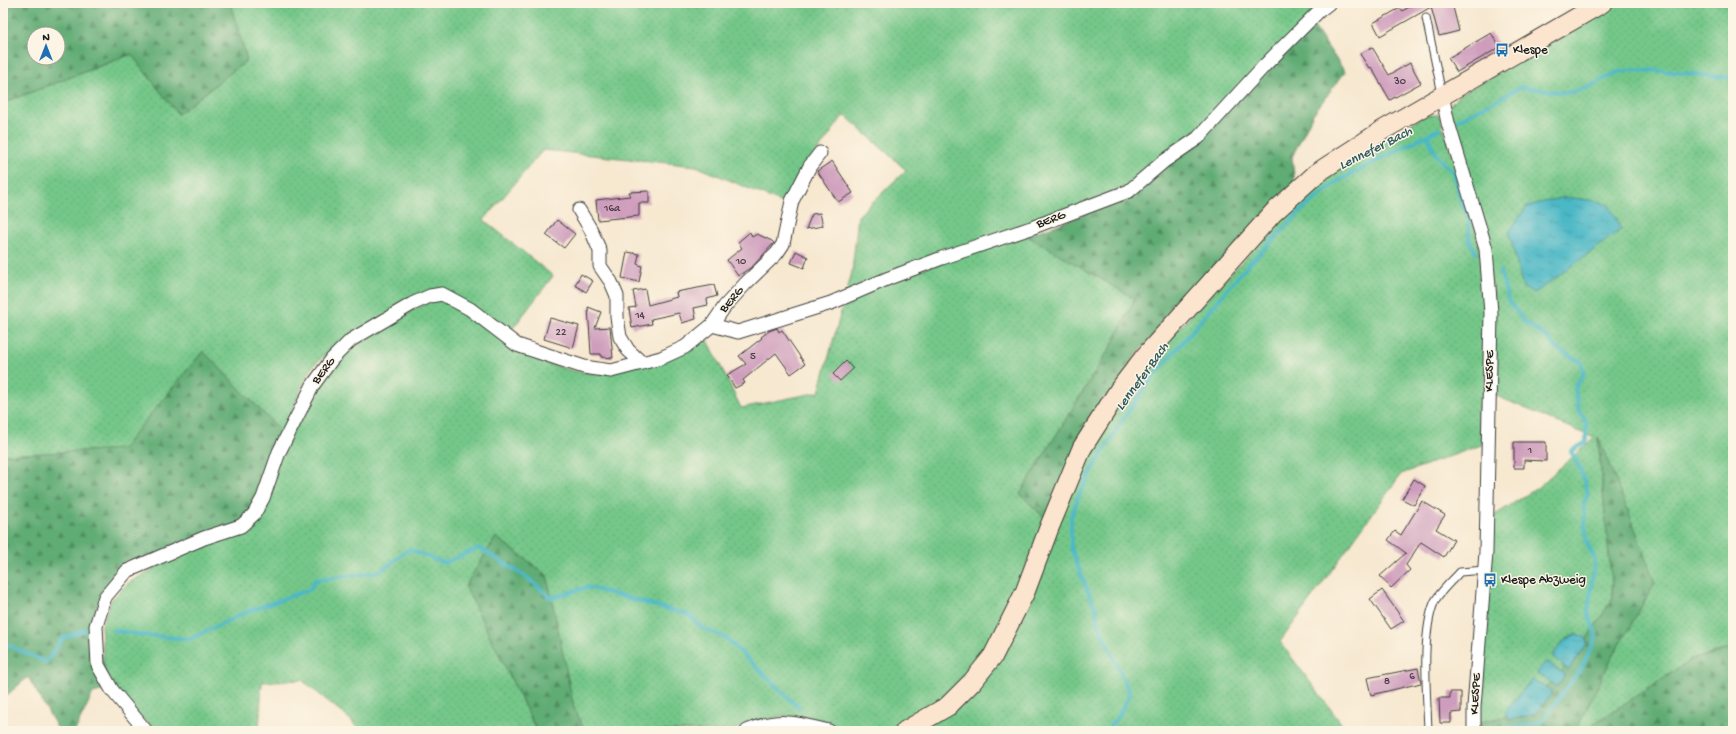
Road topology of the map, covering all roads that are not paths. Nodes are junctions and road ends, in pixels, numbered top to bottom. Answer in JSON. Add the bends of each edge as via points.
{"nodes":[{"id":1,"x":1329,"y":3,"type":"edge"},
{"id":2,"x":1602,"y":3,"type":"edge"},
{"id":3,"x":1426,"y":18,"type":"dead end"},
{"id":4,"x":1442,"y":95,"type":"junction"},
{"id":5,"x":820,"y":153,"type":"dead end"},
{"id":6,"x":579,"y":210,"type":"dead end"},
{"id":7,"x":712,"y":325,"type":"junction"},
{"id":8,"x":642,"y":363,"type":"junction"},
{"id":9,"x":1485,"y":570,"type":"junction"},
{"id":10,"x":146,"y":731,"type":"edge"},
{"id":11,"x":747,"y":731,"type":"edge"},
{"id":12,"x":829,"y":731,"type":"edge"},
{"id":13,"x":905,"y":731,"type":"edge"},
{"id":14,"x":1428,"y":731,"type":"edge"},
{"id":15,"x":1474,"y":731,"type":"edge"}],
"edges":[{"from":1,"to":7,"type":"street","name":"BERG","via":[[1264,66],[1198,138],[1163,162],[1129,191],[942,258],[831,303],[738,332]]},
{"from":2,"to":4,"type":"main road"},
{"from":3,"to":4,"type":"lane","name":"KLESPE"},
{"from":4,"to":9,"type":"street","name":"KLESPE","via":[[1486,249],[1491,314]]},
{"from":4,"to":13,"type":"main road","via":[[1317,173],[1273,213],[1146,355],[1118,390],[1082,448],[1025,592],[993,656],[948,706]]},
{"from":5,"to":7,"type":"street","name":"BERG","via":[[810,166],[792,201],[782,244],[777,253],[725,306]]},
{"from":6,"to":8,"type":"street","via":[[600,251],[600,266],[617,296],[620,337],[628,350]]},
{"from":7,"to":8,"type":"street","name":"BERG","via":[[685,347]]},
{"from":8,"to":10,"type":"street","name":"BERG","via":[[611,370],[584,367],[517,345],[470,309],[442,294],[412,304],[351,340],[332,359],[313,385],[279,452],[263,498],[254,514],[241,526],[204,538],[127,571],[105,597],[96,626],[98,665],[112,690]]},
{"from":9,"to":14,"type":"lane","via":[[1460,572],[1435,601],[1428,622]]},
{"from":9,"to":15,"type":"street","name":"KLESPE"},
{"from":11,"to":12,"type":"street","via":[[787,721]]}]}
